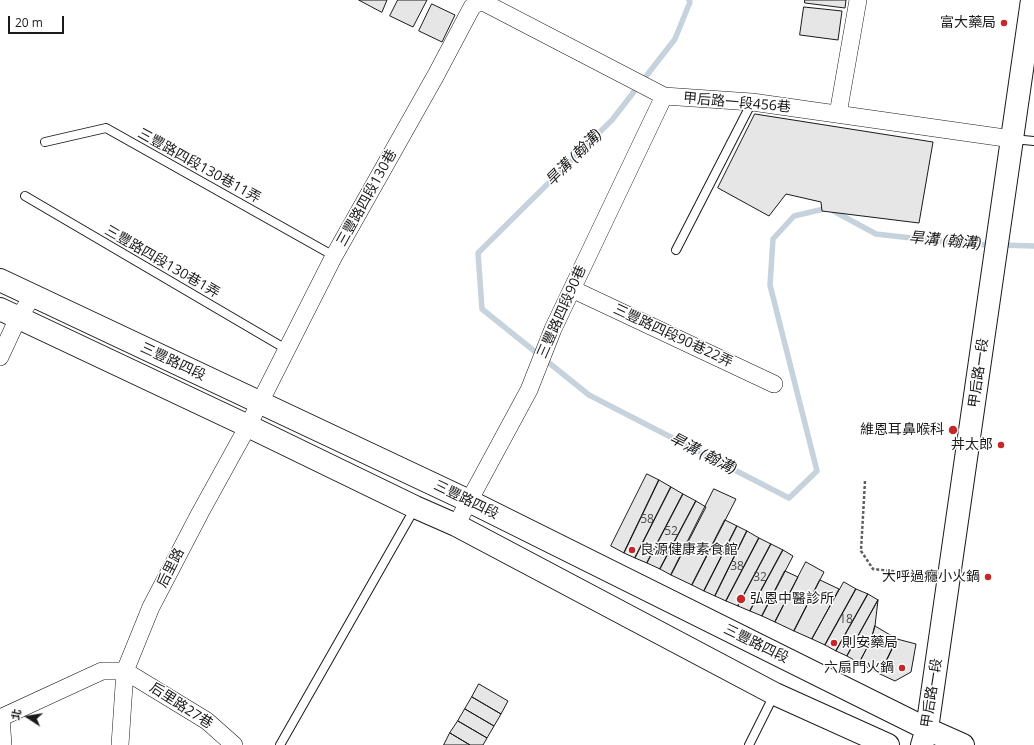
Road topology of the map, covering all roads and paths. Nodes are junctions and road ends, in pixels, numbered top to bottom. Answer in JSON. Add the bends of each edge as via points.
{"nodes":[{"id":1,"x":858,"y":0,"type":"edge"},
{"id":2,"x":1032,"y":0,"type":"edge"},
{"id":3,"x":483,"y":2,"type":"joint"},
{"id":4,"x":664,"y":96,"type":"junction"},
{"id":5,"x":752,"y":102,"type":"junction"},
{"id":6,"x":838,"y":114,"type":"junction"},
{"id":7,"x":1012,"y":139,"type":"junction"},
{"id":8,"x":1034,"y":141,"type":"edge"},
{"id":9,"x":45,"y":142,"type":"dead end"},
{"id":10,"x":25,"y":196,"type":"dead end"},
{"id":11,"x":676,"y":250,"type":"dead end"},
{"id":12,"x":334,"y":256,"type":"junction"},
{"id":13,"x":0,"y":280,"type":"edge"},
{"id":14,"x":572,"y":289,"type":"junction"},
{"id":15,"x":32,"y":296,"type":"junction"},
{"id":16,"x":9,"y":313,"type":"edge"},
{"id":17,"x":286,"y":349,"type":"junction"},
{"id":18,"x":0,"y":357,"type":"edge"},
{"id":19,"x":774,"y":384,"type":"dead end"},
{"id":20,"x":259,"y":403,"type":"junction"},
{"id":21,"x":248,"y":426,"type":"junction"},
{"id":22,"x":865,"y":481,"type":"dead end"},
{"id":23,"x":469,"y":501,"type":"junction"},
{"id":24,"x":415,"y":507,"type":"junction"},
{"id":25,"x":456,"y":525,"type":"junction"},
{"id":26,"x":949,"y":578,"type":"junction"},
{"id":27,"x":125,"y":671,"type":"junction"},
{"id":28,"x":775,"y":694,"type":"junction"},
{"id":29,"x":1,"y":718,"type":"edge"},
{"id":30,"x":924,"y":737,"type":"edge"},
{"id":31,"x":3,"y":745,"type":"edge"},
{"id":32,"x":120,"y":745,"type":"edge"},
{"id":33,"x":234,"y":745,"type":"edge"},
{"id":34,"x":280,"y":745,"type":"edge"},
{"id":35,"x":750,"y":745,"type":"edge"},
{"id":36,"x":888,"y":745,"type":"edge"},
{"id":37,"x":962,"y":745,"type":"edge"}],
"edges":[{"from":1,"to":6,"type":"street"},
{"from":2,"to":7,"type":"main road","name":"甲后路一段"},
{"from":3,"to":4,"type":"street","name":"甲后路一段456巷"},
{"from":3,"to":12,"type":"street","name":"三豐路四段130巷","via":[[472,7]]},
{"from":4,"to":5,"type":"street","name":"甲后路一段456巷"},
{"from":4,"to":14,"type":"street","name":"三豐路四段90巷"},
{"from":5,"to":6,"type":"street","name":"甲后路一段456巷"},
{"from":5,"to":11,"type":"lane"},
{"from":6,"to":7,"type":"street","name":"甲后路一段456巷"},
{"from":7,"to":8,"type":"lane"},
{"from":7,"to":26,"type":"main road","name":"甲后路一段"},
{"from":9,"to":12,"type":"lane","name":"三豐路四段130巷11弄","via":[[106,128]]},
{"from":10,"to":17,"type":"lane","name":"三豐路四段130巷1弄"},
{"from":12,"to":17,"type":"street","name":"三豐路四段130巷"},
{"from":13,"to":15,"type":"main road","name":"三豐路四段"},
{"from":14,"to":19,"type":"street","name":"三豐路四段90巷22弄"},
{"from":14,"to":23,"type":"street","name":"三豐路四段90巷","via":[[529,390]]},
{"from":15,"to":16,"type":"street"},
{"from":15,"to":20,"type":"main road","name":"三豐路四段"},
{"from":16,"to":18,"type":"street"},
{"from":16,"to":21,"type":"main road","name":"三豐路四段"},
{"from":17,"to":20,"type":"street","name":"三豐路四段130巷"},
{"from":20,"to":21,"type":"street","name":"后里路"},
{"from":20,"to":23,"type":"main road","name":"三豐路四段"},
{"from":21,"to":24,"type":"main road","name":"三豐路四段"},
{"from":21,"to":27,"type":"street","name":"后里路","via":[[151,607]]},
{"from":22,"to":26,"type":"path","via":[[861,551],[874,569]]},
{"from":23,"to":25,"type":"street","name":"三豐路四段90巷"},
{"from":23,"to":30,"type":"main road","name":"三豐路四段"},
{"from":24,"to":25,"type":"main road","name":"三豐路四段"},
{"from":24,"to":34,"type":"lane"},
{"from":25,"to":28,"type":"main road","name":"三豐路四段"},
{"from":26,"to":30,"type":"main road","name":"甲后路一段"},
{"from":27,"to":29,"type":"street","via":[[102,671]]},
{"from":27,"to":32,"type":"street","name":"后里路"},
{"from":27,"to":33,"type":"street","name":"后里路27巷","via":[[207,721]]},
{"from":28,"to":35,"type":"lane"},
{"from":28,"to":36,"type":"main road","name":"三豐路四段"},
{"from":29,"to":31,"type":"street"},
{"from":30,"to":37,"type":"main road","name":"三豐路四段"}]}
